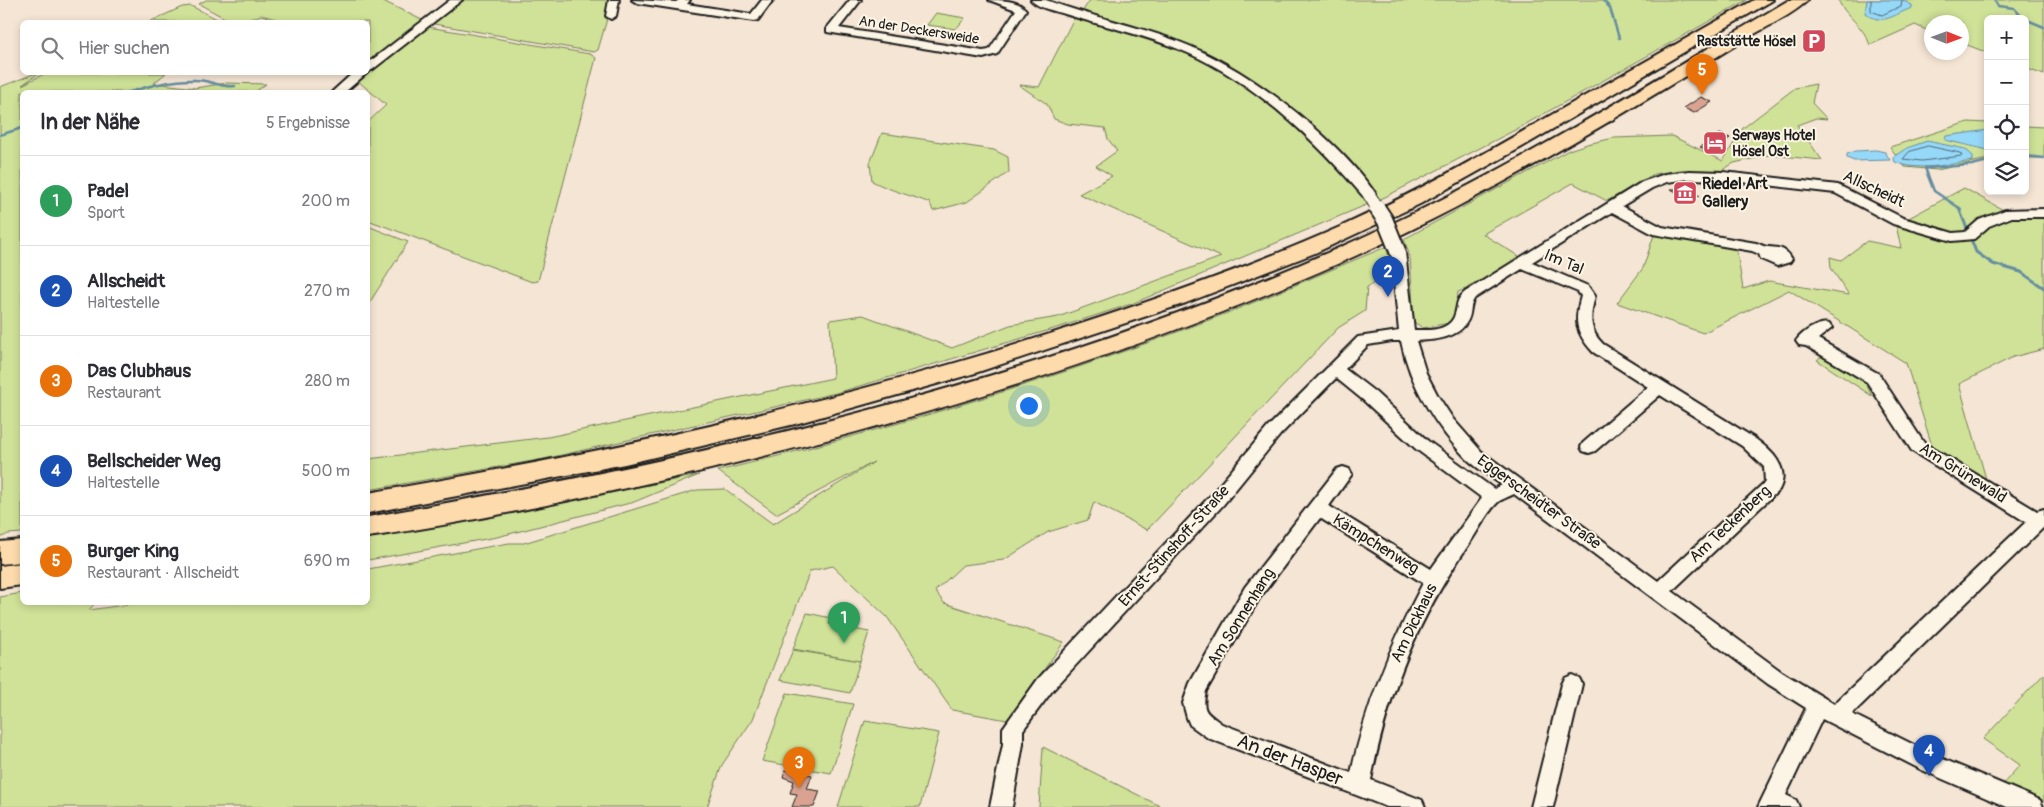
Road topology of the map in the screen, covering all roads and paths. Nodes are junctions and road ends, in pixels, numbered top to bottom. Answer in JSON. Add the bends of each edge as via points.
{"nodes":[{"id":1,"x":456,"y":0,"type":"edge"},
{"id":2,"x":614,"y":0,"type":"edge"},
{"id":3,"x":637,"y":0,"type":"edge"},
{"id":4,"x":768,"y":0,"type":"edge"},
{"id":5,"x":856,"y":0,"type":"edge"},
{"id":6,"x":994,"y":0,"type":"edge"},
{"id":7,"x":1036,"y":0,"type":"edge"},
{"id":8,"x":1765,"y":0,"type":"edge"},
{"id":9,"x":1800,"y":0,"type":"edge"},
{"id":10,"x":682,"y":3,"type":"edge"},
{"id":11,"x":611,"y":16,"type":"dead end"},
{"id":12,"x":370,"y":66,"type":"edge"},
{"id":13,"x":358,"y":75,"type":"edge"},
{"id":14,"x":340,"y":90,"type":"edge"},
{"id":15,"x":1584,"y":140,"type":"dead end"},
{"id":16,"x":1520,"y":165,"type":"junction"},
{"id":17,"x":1612,"y":206,"type":"junction"},
{"id":18,"x":2044,"y":214,"type":"edge"},
{"id":19,"x":1766,"y":252,"type":"dead end"},
{"id":20,"x":1523,"y":264,"type":"junction"},
{"id":21,"x":1588,"y":296,"type":"joint"},
{"id":22,"x":1824,"y":328,"type":"dead end"},
{"id":23,"x":1407,"y":336,"type":"junction"},
{"id":24,"x":1335,"y":370,"type":"junction"},
{"id":25,"x":1660,"y":387,"type":"junction"},
{"id":26,"x":1589,"y":447,"type":"dead end"},
{"id":27,"x":1344,"y":474,"type":"dead end"},
{"id":28,"x":1514,"y":487,"type":"junction"},
{"id":29,"x":1492,"y":497,"type":"junction"},
{"id":30,"x":370,"y":504,"type":"edge"},
{"id":31,"x":1317,"y":507,"type":"junction"},
{"id":32,"x":2042,"y":519,"type":"edge"},
{"id":33,"x":370,"y":527,"type":"edge"},
{"id":34,"x":20,"y":551,"type":"edge"},
{"id":35,"x":0,"y":553,"type":"edge"},
{"id":36,"x":20,"y":574,"type":"edge"},
{"id":37,"x":0,"y":577,"type":"edge"},
{"id":38,"x":1434,"y":580,"type":"junction"},
{"id":39,"x":1660,"y":591,"type":"junction"},
{"id":40,"x":1572,"y":684,"type":"dead end"},
{"id":41,"x":1827,"y":711,"type":"junction"},
{"id":42,"x":1197,"y":718,"type":"joint"},
{"id":43,"x":1359,"y":786,"type":"junction"},
{"id":44,"x":1777,"y":805,"type":"edge"},
{"id":45,"x":1001,"y":807,"type":"edge"},
{"id":46,"x":1414,"y":807,"type":"edge"},
{"id":47,"x":1542,"y":807,"type":"edge"},
{"id":48,"x":2032,"y":807,"type":"edge"}],
"edges":[{"from":1,"to":12,"type":"street"},
{"from":2,"to":11,"type":"street"},
{"from":3,"to":10,"type":"street"},
{"from":4,"to":10,"type":"street","via":[[754,18]]},
{"from":5,"to":6,"type":"street","name":"An der Deckersweide","via":[[831,30],[983,55],[993,52],[1021,10],[1018,6]]},
{"from":7,"to":23,"type":"street","name":"Eggerscheidter Straße","bridge":true,"via":[[1185,48],[1227,68],[1323,144],[1368,193],[1385,220],[1398,252]]},
{"from":8,"to":30,"type":"highway","via":[[1392,210],[1238,276],[1122,319],[977,365],[805,413],[582,464]]},
{"from":9,"to":16,"type":"highway"},
{"from":13,"to":14,"type":"street"},
{"from":15,"to":16,"type":"highway"},
{"from":16,"to":33,"type":"highway","via":[[1368,243],[1254,291],[1138,336],[985,386],[753,449],[593,487]]},
{"from":17,"to":18,"type":"street","name":"Allscheidt","via":[[1665,178],[1689,175],[1838,189],[1898,221],[1944,235],[1969,236],[1984,223],[2010,214]]},
{"from":17,"to":19,"type":"street","via":[[1658,231],[1756,247]]},
{"from":17,"to":20,"type":"street","name":"Allscheidt"},
{"from":20,"to":21,"type":"street","name":"Im Tal","via":[[1575,285]]},
{"from":20,"to":23,"type":"street","name":"Allscheidt","via":[[1470,295],[1464,302],[1461,319],[1451,330],[1434,335]]},
{"from":21,"to":25,"type":"street","name":"Am Teckenberg","via":[[1582,318],[1588,339]]},
{"from":22,"to":32,"type":"street","name":"Am Grünewald","via":[[1806,340],[1873,378],[1918,447]]},
{"from":23,"to":24,"type":"street","name":"Ernst-Stinshoff-Straße","via":[[1363,341]]},
{"from":23,"to":28,"type":"street","name":"Eggerscheidter Straße","via":[[1413,360],[1435,407],[1475,456]]},
{"from":24,"to":29,"type":"street","name":"Eggerscheidter Straße","via":[[1356,383],[1399,425]]},
{"from":24,"to":45,"type":"street","name":"Ernst-Stinshoff-Straße","via":[[1274,431],[1217,500],[1039,693],[1013,728]]},
{"from":25,"to":26,"type":"street"},
{"from":25,"to":39,"type":"street","name":"Am Teckenberg","via":[[1761,451],[1774,469],[1776,478],[1773,485]]},
{"from":27,"to":31,"type":"street","name":"Am Sonnenhang"},
{"from":28,"to":29,"type":"street"},
{"from":28,"to":39,"type":"street","name":"Eggerscheidter Straße"},
{"from":29,"to":38,"type":"street","name":"Am Dickhaus"},
{"from":31,"to":38,"type":"street","name":"Kämpchenweg"},
{"from":31,"to":42,"type":"street","name":"Am Sonnenhang","via":[[1252,593],[1206,673],[1193,703]]},
{"from":32,"to":41,"type":"street"},
{"from":34,"to":35,"type":"highway"},
{"from":36,"to":37,"type":"highway"},
{"from":38,"to":43,"type":"street","name":"Am Dickhaus","via":[[1390,673],[1371,728]]},
{"from":39,"to":41,"type":"street","name":"Eggerscheidter Straße","via":[[1775,678]]},
{"from":40,"to":47,"type":"street"},
{"from":41,"to":44,"type":"street"},
{"from":41,"to":48,"type":"street","name":"Eggerscheidter Straße","via":[[1929,763]]},
{"from":42,"to":43,"type":"street","name":"An der Hasper","via":[[1215,731]]},
{"from":43,"to":46,"type":"street","name":"An der Hasper"}]}
